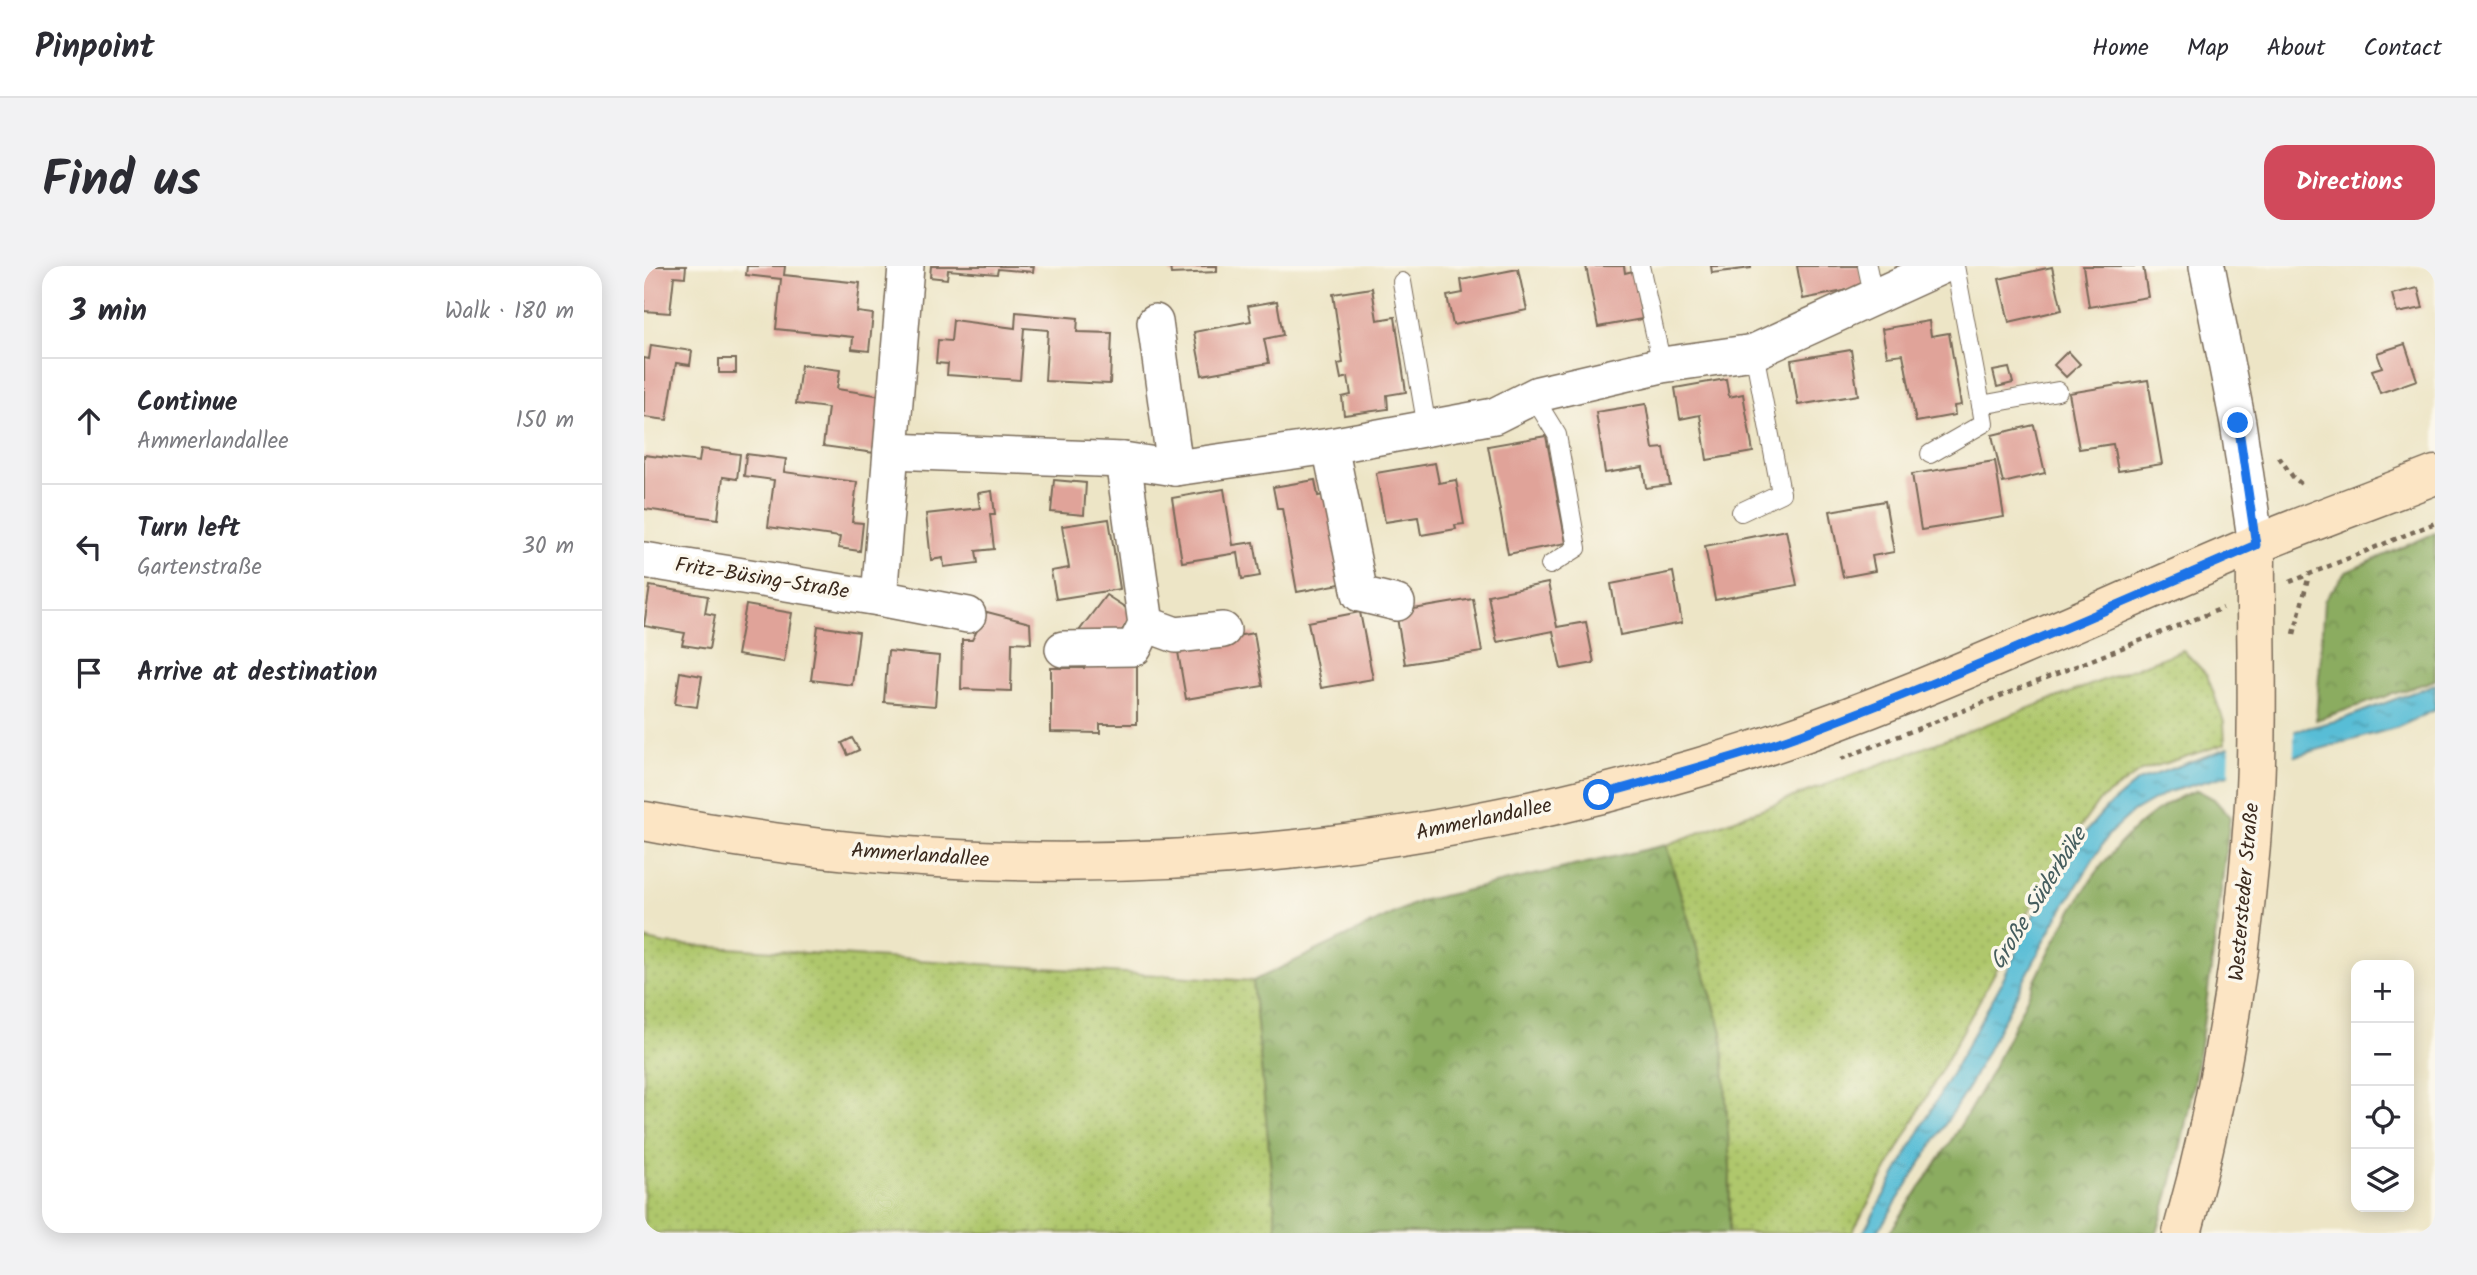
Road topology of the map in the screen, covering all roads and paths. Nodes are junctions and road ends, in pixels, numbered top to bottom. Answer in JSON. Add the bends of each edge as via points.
{"nodes":[{"id":1,"x":906,"y":266,"type":"edge"},
{"id":2,"x":1640,"y":266,"type":"edge"},
{"id":3,"x":1942,"y":266,"type":"edge"},
{"id":4,"x":1955,"y":266,"type":"edge"},
{"id":5,"x":2207,"y":266,"type":"edge"},
{"id":6,"x":1402,"y":282,"type":"dead end"},
{"id":7,"x":1870,"y":283,"type":"edge"},
{"id":8,"x":1155,"y":322,"type":"dead end"},
{"id":9,"x":1754,"y":352,"type":"junction"},
{"id":10,"x":1662,"y":365,"type":"junction"},
{"id":11,"x":2058,"y":391,"type":"dead end"},
{"id":12,"x":1533,"y":396,"type":"junction"},
{"id":13,"x":1981,"y":405,"type":"junction"},
{"id":14,"x":1427,"y":428,"type":"junction"},
{"id":15,"x":1330,"y":446,"type":"junction"},
{"id":16,"x":891,"y":452,"type":"junction"},
{"id":17,"x":2276,"y":452,"type":"dead end"},
{"id":18,"x":1930,"y":453,"type":"dead end"},
{"id":19,"x":1123,"y":460,"type":"junction"},
{"id":20,"x":1175,"y":468,"type":"junction"},
{"id":21,"x":2435,"y":475,"type":"edge"},
{"id":22,"x":1741,"y":512,"type":"dead end"},
{"id":23,"x":2322,"y":520,"type":"junction"},
{"id":24,"x":2435,"y":523,"type":"edge"},
{"id":25,"x":2256,"y":545,"type":"junction"},
{"id":26,"x":644,"y":560,"type":"edge"},
{"id":27,"x":2336,"y":562,"type":"junction"},
{"id":28,"x":1550,"y":565,"type":"dead end"},
{"id":29,"x":2310,"y":574,"type":"junction"},
{"id":30,"x":2289,"y":582,"type":"dead end"},
{"id":31,"x":879,"y":598,"type":"junction"},
{"id":32,"x":1396,"y":603,"type":"dead end"},
{"id":33,"x":968,"y":615,"type":"dead end"},
{"id":34,"x":1146,"y":624,"type":"junction"},
{"id":35,"x":1223,"y":629,"type":"dead end"},
{"id":36,"x":2291,"y":646,"type":"dead end"},
{"id":37,"x":1063,"y":649,"type":"dead end"},
{"id":38,"x":644,"y":821,"type":"edge"},
{"id":39,"x":2182,"y":1233,"type":"edge"}],
"edges":[{"from":1,"to":16,"type":"street","name":"Fritz-Büsing-Straße"},
{"from":2,"to":10,"type":"lane"},
{"from":3,"to":7,"type":"street"},
{"from":4,"to":13,"type":"lane"},
{"from":5,"to":25,"type":"street"},
{"from":6,"to":14,"type":"lane"},
{"from":7,"to":9,"type":"street"},
{"from":8,"to":20,"type":"street"},
{"from":9,"to":10,"type":"street"},
{"from":9,"to":22,"type":"lane","via":[[1781,493]]},
{"from":10,"to":12,"type":"street"},
{"from":11,"to":13,"type":"lane"},
{"from":12,"to":14,"type":"street","via":[[1494,416]]},
{"from":12,"to":28,"type":"lane","via":[[1557,435],[1577,548]]},
{"from":13,"to":18,"type":"lane","via":[[1984,423]]},
{"from":14,"to":15,"type":"street"},
{"from":15,"to":20,"type":"street"},
{"from":15,"to":32,"type":"street","via":[[1360,594]]},
{"from":16,"to":19,"type":"street"},
{"from":16,"to":31,"type":"street","name":"Fritz-Büsing-Straße"},
{"from":17,"to":23,"type":"path","via":[[2293,477],[2315,495]]},
{"from":19,"to":20,"type":"street"},
{"from":19,"to":34,"type":"street"},
{"from":21,"to":23,"type":"main road","name":"Ammerlandallee"},
{"from":23,"to":25,"type":"main road","name":"Ammerlandallee"},
{"from":23,"to":27,"type":"path"},
{"from":24,"to":27,"type":"path"},
{"from":25,"to":38,"type":"main road","name":"Ammerlandallee","via":[[1801,734],[1599,795],[1395,838],[1207,858],[1098,863],[961,861],[770,843]]},
{"from":25,"to":39,"type":"main road","name":"Westersteder Straße","via":[[2255,787],[2234,1002]]},
{"from":26,"to":31,"type":"street","name":"Fritz-Büsing-Straße"},
{"from":27,"to":29,"type":"path"},
{"from":29,"to":30,"type":"path"},
{"from":29,"to":36,"type":"path"},
{"from":31,"to":33,"type":"street","name":"Fritz-Büsing-Straße"},
{"from":34,"to":35,"type":"street","via":[[1176,635]]},
{"from":34,"to":37,"type":"street","via":[[1133,648]]}]}
